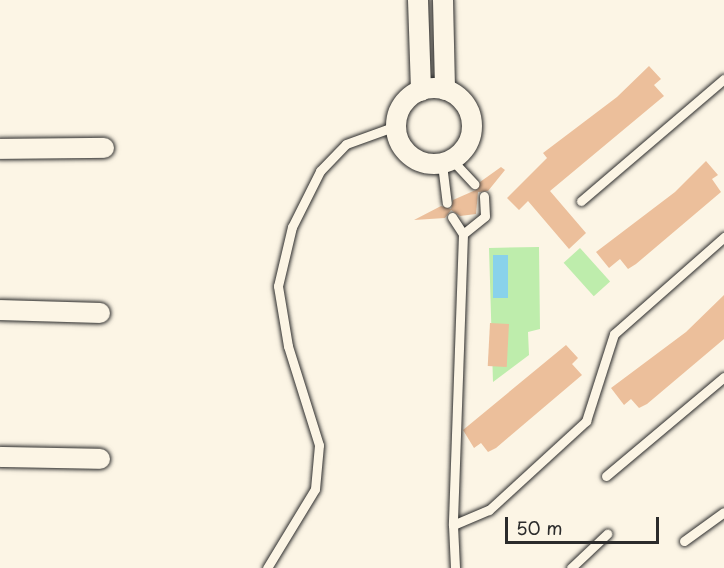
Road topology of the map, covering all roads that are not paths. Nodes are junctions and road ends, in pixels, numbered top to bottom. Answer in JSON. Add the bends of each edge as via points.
{"nodes":[{"id":1,"x":418,"y":0,"type":"edge"},
{"id":2,"x":443,"y":0,"type":"edge"},
{"id":3,"x":724,"y":80,"type":"edge"},
{"id":4,"x":445,"y":90,"type":"junction"},
{"id":5,"x":421,"y":91,"type":"junction"},
{"id":6,"x":396,"y":126,"type":"junction"},
{"id":7,"x":104,"y":148,"type":"dead end"},
{"id":8,"x":0,"y":149,"type":"edge"},
{"id":9,"x":447,"y":162,"type":"junction"},
{"id":10,"x":474,"y":184,"type":"dead end"},
{"id":11,"x":484,"y":196,"type":"dead end"},
{"id":12,"x":581,"y":201,"type":"dead end"},
{"id":13,"x":447,"y":202,"type":"dead end"},
{"id":14,"x":452,"y":217,"type":"dead end"},
{"id":15,"x":463,"y":234,"type":"junction"},
{"id":16,"x":724,"y":237,"type":"edge"},
{"id":17,"x":0,"y":310,"type":"edge"},
{"id":18,"x":99,"y":313,"type":"dead end"},
{"id":19,"x":724,"y":376,"type":"edge"},
{"id":20,"x":0,"y":457,"type":"edge"},
{"id":21,"x":100,"y":459,"type":"dead end"},
{"id":22,"x":606,"y":476,"type":"dead end"},
{"id":23,"x":724,"y":512,"type":"edge"},
{"id":24,"x":453,"y":525,"type":"junction"},
{"id":25,"x":607,"y":534,"type":"dead end"},
{"id":26,"x":684,"y":541,"type":"dead end"},
{"id":27,"x":267,"y":568,"type":"edge"},
{"id":28,"x":455,"y":568,"type":"edge"},
{"id":29,"x":571,"y":568,"type":"edge"}],
"edges":[{"from":1,"to":5,"type":"street"},
{"from":2,"to":4,"type":"street"},
{"from":3,"to":12,"type":"lane"},
{"from":4,"to":5,"type":"street"},
{"from":4,"to":9,"type":"street","via":[[464,102],[472,122],[468,144]]},
{"from":5,"to":6,"type":"street","via":[[403,105]]},
{"from":6,"to":9,"type":"street","via":[[410,156]]},
{"from":6,"to":27,"type":"lane","via":[[346,144],[320,171],[292,227],[278,286],[288,346],[319,445],[315,489]]},
{"from":7,"to":8,"type":"street"},
{"from":9,"to":10,"type":"lane"},
{"from":9,"to":13,"type":"lane"},
{"from":11,"to":15,"type":"lane","via":[[485,216]]},
{"from":14,"to":15,"type":"lane"},
{"from":15,"to":24,"type":"lane"},
{"from":16,"to":24,"type":"lane","via":[[614,334],[586,421],[489,510]]},
{"from":17,"to":18,"type":"street"},
{"from":19,"to":22,"type":"lane"},
{"from":20,"to":21,"type":"street"},
{"from":23,"to":26,"type":"lane"},
{"from":24,"to":28,"type":"lane"},
{"from":25,"to":29,"type":"lane"}]}
